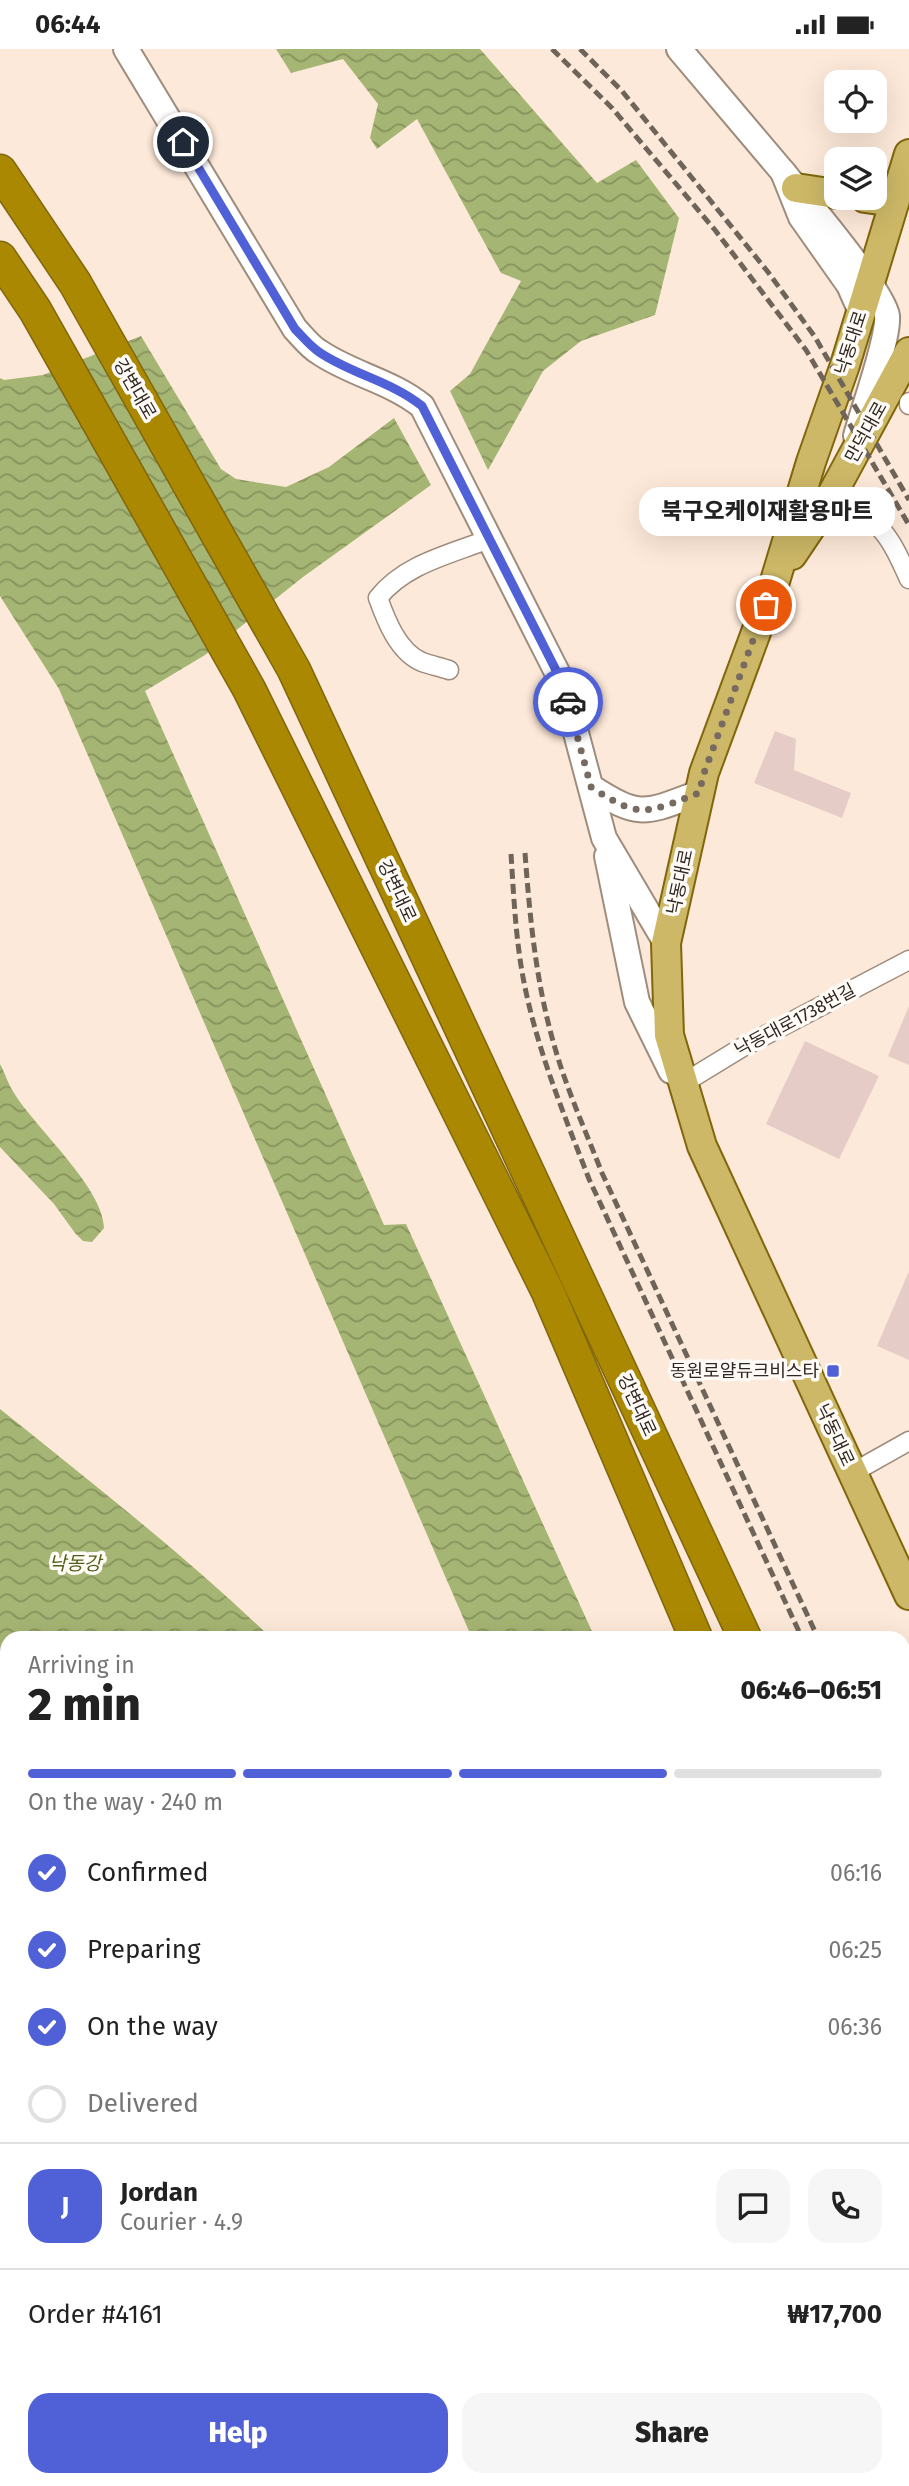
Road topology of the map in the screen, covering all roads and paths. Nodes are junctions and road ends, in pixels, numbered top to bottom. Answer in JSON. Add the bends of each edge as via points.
{"nodes":[{"id":1,"x":127,"y":49,"type":"edge"},
{"id":2,"x":691,"y":53,"type":"edge"},
{"id":3,"x":909,"y":154,"type":"edge"},
{"id":4,"x":0,"y":171,"type":"edge"},
{"id":5,"x":790,"y":180,"type":"junction"},
{"id":6,"x":824,"y":190,"type":"edge"},
{"id":7,"x":887,"y":201,"type":"edge"},
{"id":8,"x":894,"y":202,"type":"junction"},
{"id":9,"x":0,"y":258,"type":"edge"},
{"id":10,"x":870,"y":283,"type":"junction"},
{"id":11,"x":861,"y":311,"type":"junction"},
{"id":12,"x":909,"y":352,"type":"edge"},
{"id":13,"x":845,"y":470,"type":"junction"},
{"id":14,"x":829,"y":499,"type":"junction"},
{"id":15,"x":489,"y":539,"type":"junction"},
{"id":16,"x":909,"y":579,"type":"edge"},
{"id":17,"x":775,"y":581,"type":"junction"},
{"id":18,"x":449,"y":670,"type":"dead end"},
{"id":19,"x":591,"y":787,"type":"junction"},
{"id":20,"x":699,"y":793,"type":"junction"},
{"id":21,"x":604,"y":838,"type":"junction"},
{"id":22,"x":666,"y":943,"type":"junction"},
{"id":23,"x":909,"y":960,"type":"edge"},
{"id":24,"x":682,"y":1084,"type":"junction"},
{"id":25,"x":691,"y":1113,"type":"junction"},
{"id":26,"x":909,"y":1441,"type":"edge"},
{"id":27,"x":852,"y":1473,"type":"junction"},
{"id":28,"x":909,"y":1595,"type":"edge"},
{"id":29,"x":693,"y":1631,"type":"edge"},
{"id":30,"x":742,"y":1631,"type":"edge"}],
"edges":[{"from":1,"to":15,"type":"street","via":[[295,329],[317,351],[406,393],[422,406]]},
{"from":2,"to":5,"type":"street"},
{"from":3,"to":8,"type":"main road","name":"낙동대로"},
{"from":4,"to":30,"type":"highway","name":"강변대로","via":[[75,283],[293,670]]},
{"from":5,"to":6,"type":"main road"},
{"from":5,"to":10,"type":"street"},
{"from":5,"to":11,"type":"street","via":[[801,218],[849,285]]},
{"from":7,"to":8,"type":"main road"},
{"from":8,"to":10,"type":"main road","name":"낙동대로"},
{"from":9,"to":29,"type":"highway","name":"강변대로","via":[[35,310],[249,689],[548,1292]]},
{"from":10,"to":11,"type":"main road","name":"낙동대로"},
{"from":10,"to":13,"type":"street","via":[[888,314]]},
{"from":11,"to":17,"type":"main road","name":"낙동대로"},
{"from":12,"to":13,"type":"main road","name":"만덕대로"},
{"from":13,"to":14,"type":"main road","name":"만덕대로"},
{"from":14,"to":16,"type":"street","via":[[852,506],[873,520],[892,541]]},
{"from":14,"to":17,"type":"main road","name":"만덕대로"},
{"from":15,"to":18,"type":"street","via":[[404,573],[378,597],[406,652]]},
{"from":15,"to":19,"type":"street","via":[[563,684]]},
{"from":17,"to":20,"type":"main road","name":"낙동대로"},
{"from":19,"to":20,"type":"street","via":[[636,811],[656,809]]},
{"from":19,"to":21,"type":"street"},
{"from":20,"to":22,"type":"main road","name":"낙동대로"},
{"from":21,"to":22,"type":"street"},
{"from":21,"to":25,"type":"street","via":[[638,1002]]},
{"from":22,"to":24,"type":"main road","name":"낙동대로","via":[[669,1035]]},
{"from":23,"to":24,"type":"street","name":"낙동대로1738번길"},
{"from":24,"to":25,"type":"main road","name":"낙동대로"},
{"from":25,"to":27,"type":"main road","name":"낙동대로","via":[[712,1169]]},
{"from":26,"to":27,"type":"street"},
{"from":27,"to":28,"type":"main road","name":"낙동대로"}]}
